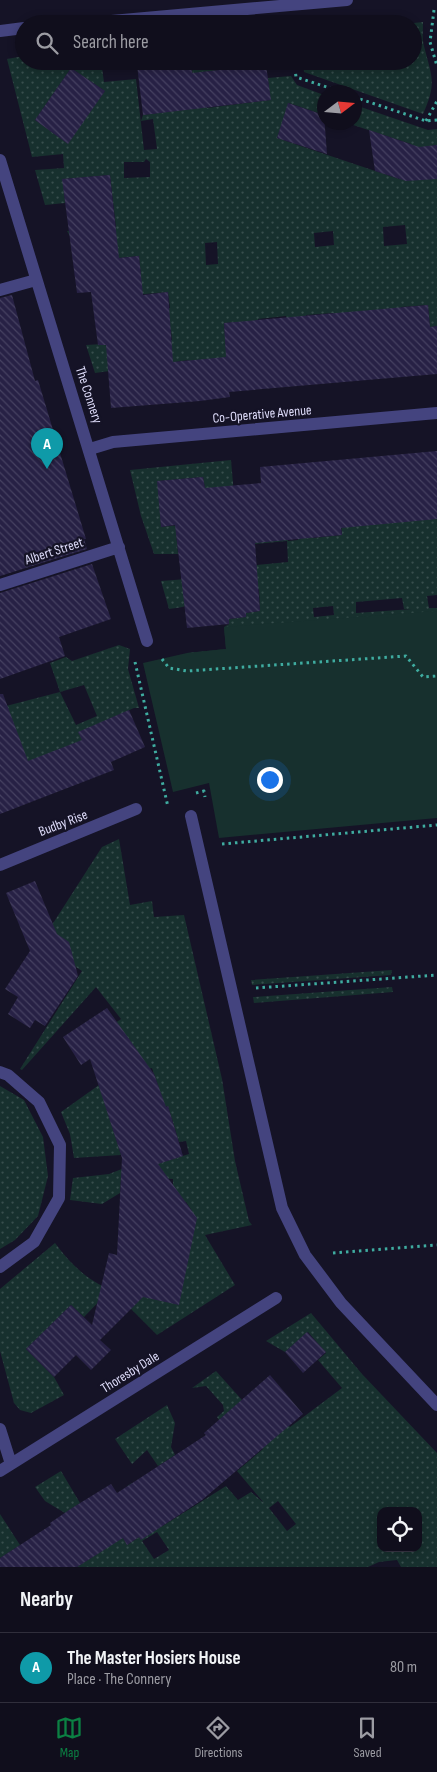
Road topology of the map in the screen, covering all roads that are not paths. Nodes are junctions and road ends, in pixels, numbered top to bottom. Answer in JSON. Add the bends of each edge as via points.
{"nodes":[{"id":1,"x":347,"y":0,"type":"edge"},
{"id":2,"x":179,"y":15,"type":"edge"},
{"id":3,"x":15,"y":29,"type":"edge"},
{"id":4,"x":0,"y":31,"type":"edge"},
{"id":5,"x":0,"y":160,"type":"edge"},
{"id":6,"x":36,"y":280,"type":"junction"},
{"id":7,"x":0,"y":290,"type":"edge"},
{"id":8,"x":437,"y":413,"type":"edge"},
{"id":9,"x":90,"y":449,"type":"junction"},
{"id":10,"x":119,"y":547,"type":"junction"},
{"id":11,"x":0,"y":585,"type":"edge"},
{"id":12,"x":148,"y":641,"type":"road end"},
{"id":13,"x":136,"y":809,"type":"dead end"},
{"id":14,"x":191,"y":816,"type":"road end"},
{"id":15,"x":0,"y":864,"type":"edge"},
{"id":16,"x":0,"y":1072,"type":"edge"},
{"id":17,"x":0,"y":1267,"type":"edge"},
{"id":18,"x":276,"y":1298,"type":"dead end"},
{"id":19,"x":437,"y":1405,"type":"edge"},
{"id":20,"x":0,"y":1429,"type":"edge"},
{"id":21,"x":11,"y":1464,"type":"junction"},
{"id":22,"x":0,"y":1471,"type":"edge"}],
"edges":[{"from":1,"to":2,"type":"street"},
{"from":3,"to":4,"type":"street"},
{"from":5,"to":6,"type":"street","name":"The Connery"},
{"from":6,"to":7,"type":"street"},
{"from":6,"to":9,"type":"street","name":"The Connery"},
{"from":8,"to":9,"type":"street","name":"Co-Operative Avenue","via":[[113,442]]},
{"from":9,"to":10,"type":"street","name":"The Connery"},
{"from":10,"to":11,"type":"street","name":"Albert Street"},
{"from":10,"to":12,"type":"street","name":"The Connery"},
{"from":13,"to":15,"type":"street","name":"Budby Rise"},
{"from":14,"to":19,"type":"street","via":[[282,1208],[306,1256],[341,1303]]},
{"from":16,"to":17,"type":"street","via":[[39,1102],[60,1145],[59,1198],[34,1242]]},
{"from":18,"to":21,"type":"street","name":"Thoresby Dale"},
{"from":20,"to":21,"type":"street"},
{"from":21,"to":22,"type":"street","name":"Thoresby Dale"}]}
